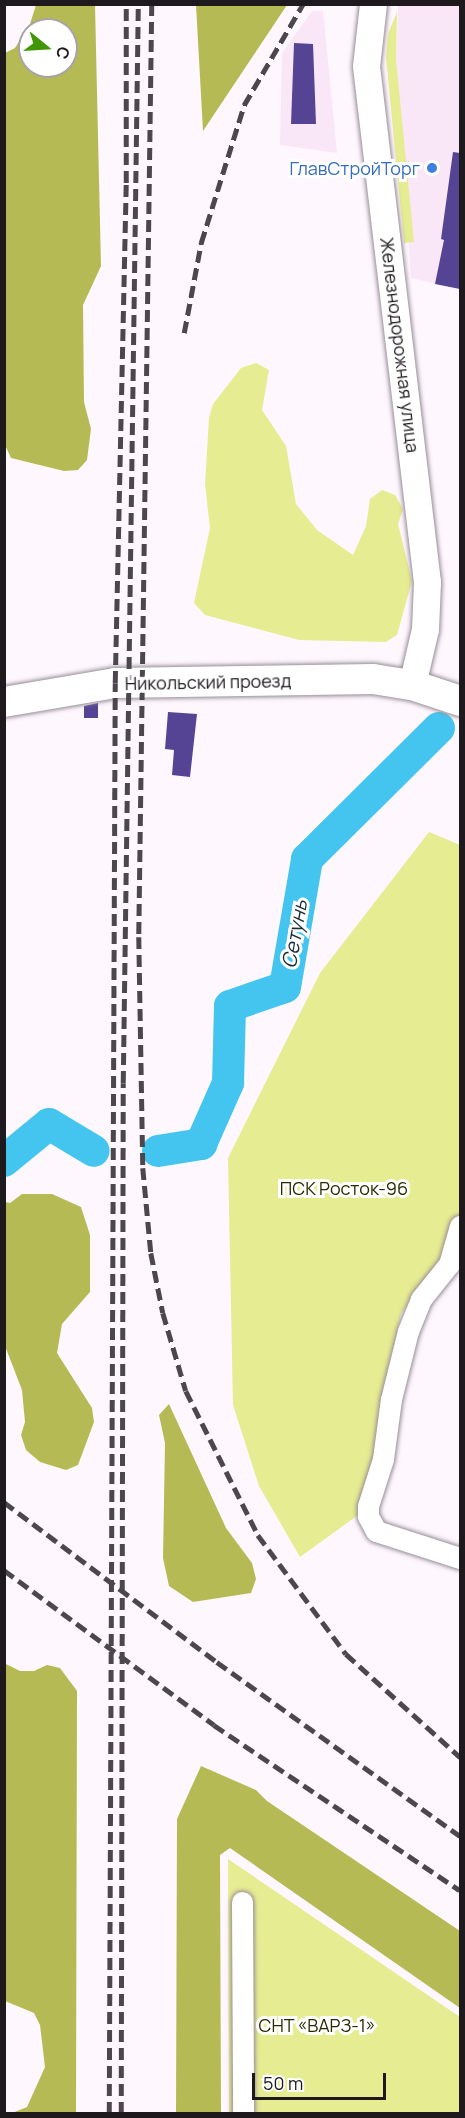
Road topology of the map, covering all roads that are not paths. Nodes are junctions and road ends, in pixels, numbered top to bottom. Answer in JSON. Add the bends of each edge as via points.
{"nodes":[{"id":1,"x":373,"y":4,"type":"edge"},
{"id":2,"x":412,"y":685,"type":"junction"},
{"id":3,"x":460,"y":700,"type":"edge"},
{"id":4,"x":4,"y":702,"type":"edge"},
{"id":5,"x":460,"y":1226,"type":"edge"},
{"id":6,"x":460,"y":1558,"type":"edge"},
{"id":7,"x":242,"y":1902,"type":"dead end"},
{"id":8,"x":243,"y":2114,"type":"edge"}],
"edges":[{"from":1,"to":2,"type":"street","name":"Железнодорожная улица","via":[[366,66],[408,395],[427,582],[425,629]]},
{"from":2,"to":3,"type":"main road","name":"Никольский проезд"},
{"from":2,"to":4,"type":"main road","name":"Никольский проезд","via":[[373,679],[115,683]]},
{"from":5,"to":6,"type":"street","via":[[449,1264],[421,1299],[408,1331],[391,1399],[383,1459],[368,1506],[368,1516],[376,1531]]},
{"from":7,"to":8,"type":"street"}]}
